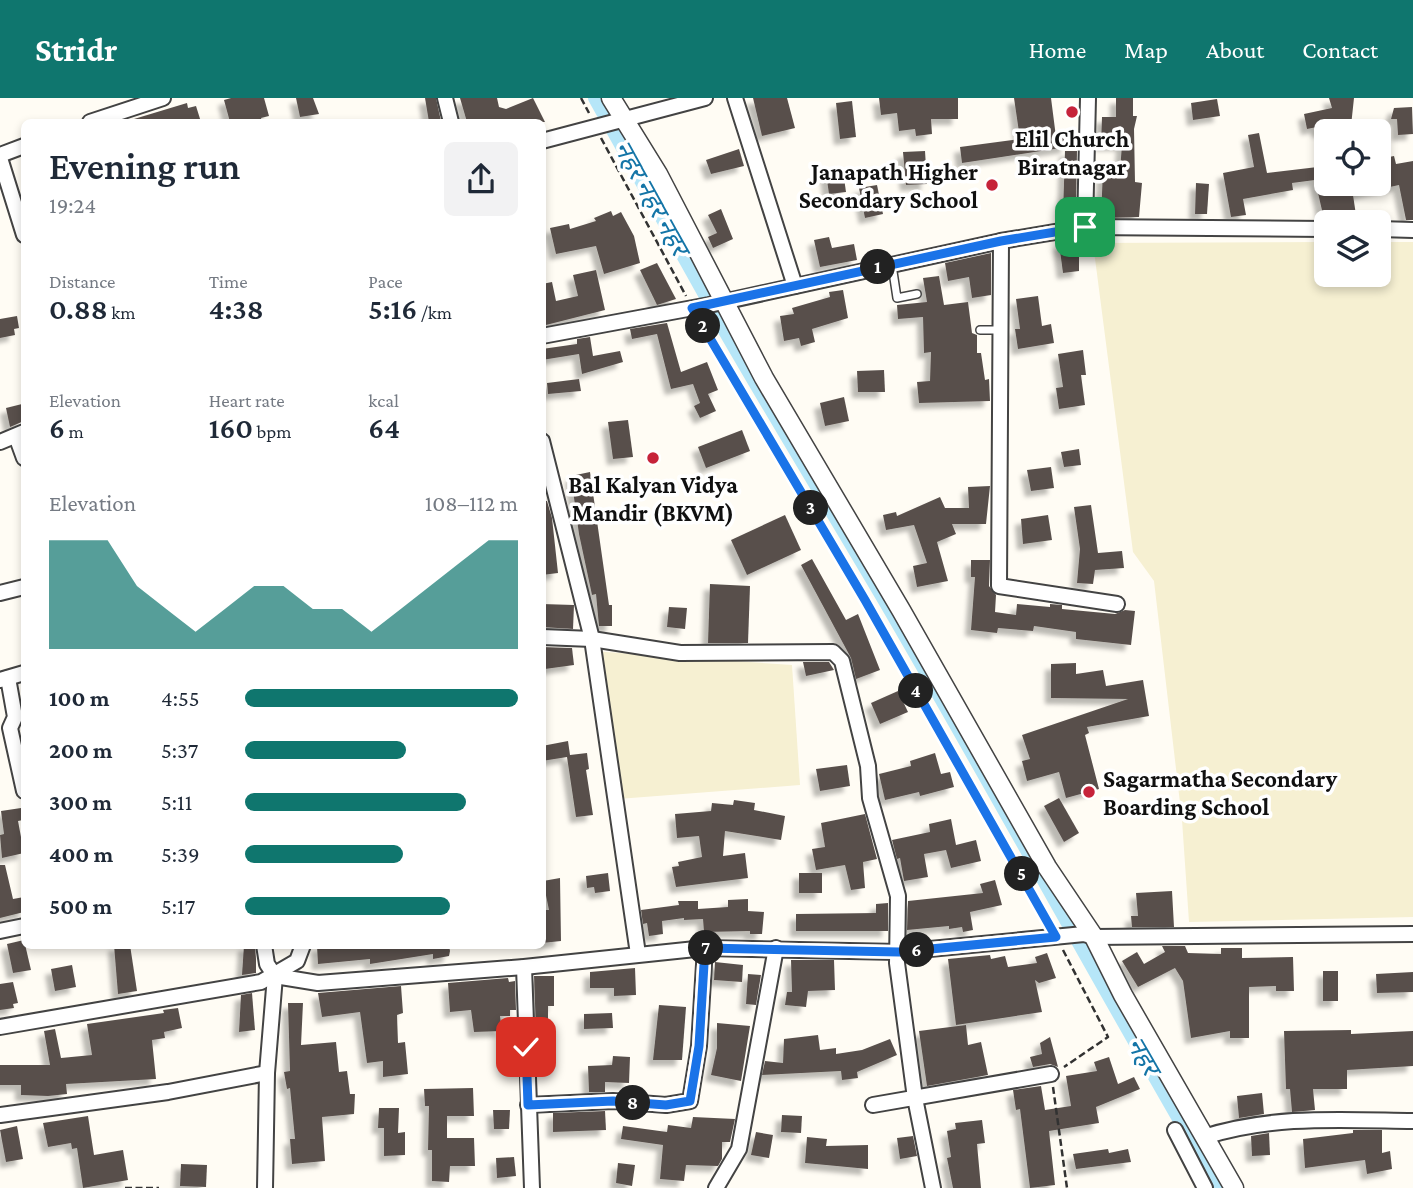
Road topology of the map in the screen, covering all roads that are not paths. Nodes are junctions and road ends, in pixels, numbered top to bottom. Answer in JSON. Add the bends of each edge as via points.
{"nodes":[{"id":1,"x":163,"y":98,"type":"edge"},
{"id":2,"x":444,"y":98,"type":"edge"},
{"id":3,"x":611,"y":98,"type":"edge"},
{"id":4,"x":705,"y":98,"type":"edge"},
{"id":5,"x":735,"y":98,"type":"edge"},
{"id":6,"x":1088,"y":98,"type":"edge"},
{"id":7,"x":621,"y":118,"type":"junction"},
{"id":8,"x":99,"y":119,"type":"edge"},
{"id":9,"x":450,"y":119,"type":"edge"},
{"id":10,"x":546,"y":140,"type":"edge"},
{"id":11,"x":21,"y":147,"type":"edge"},
{"id":12,"x":0,"y":157,"type":"edge"},
{"id":13,"x":21,"y":225,"type":"edge"},
{"id":14,"x":1085,"y":227,"type":"junction"},
{"id":15,"x":1314,"y":229,"type":"edge"},
{"id":16,"x":1391,"y":229,"type":"edge"},
{"id":17,"x":1413,"y":230,"type":"edge"},
{"id":18,"x":1001,"y":241,"type":"junction"},
{"id":19,"x":892,"y":264,"type":"junction"},
{"id":20,"x":795,"y":286,"type":"junction"},
{"id":21,"x":917,"y":294,"type":"dead end"},
{"id":22,"x":725,"y":301,"type":"junction"},
{"id":23,"x":981,"y":330,"type":"dead end"},
{"id":24,"x":1001,"y":330,"type":"junction"},
{"id":25,"x":546,"y":335,"type":"edge"},
{"id":26,"x":20,"y":434,"type":"edge"},
{"id":27,"x":0,"y":442,"type":"edge"},
{"id":28,"x":546,"y":457,"type":"edge"},
{"id":29,"x":21,"y":588,"type":"edge"},
{"id":30,"x":0,"y":593,"type":"edge"},
{"id":31,"x":1117,"y":604,"type":"dead end"},
{"id":32,"x":546,"y":638,"type":"edge"},
{"id":33,"x":592,"y":639,"type":"junction"},
{"id":34,"x":21,"y":674,"type":"edge"},
{"id":35,"x":4,"y":679,"type":"edge"},
{"id":36,"x":21,"y":778,"type":"edge"},
{"id":37,"x":21,"y":927,"type":"edge"},
{"id":38,"x":0,"y":931,"type":"edge"},
{"id":39,"x":1413,"y":934,"type":"edge"},
{"id":40,"x":1089,"y":936,"type":"junction"},
{"id":41,"x":705,"y":948,"type":"junction"},
{"id":42,"x":776,"y":948,"type":"junction"},
{"id":43,"x":265,"y":949,"type":"edge"},
{"id":44,"x":302,"y":949,"type":"edge"},
{"id":45,"x":899,"y":952,"type":"junction"},
{"id":46,"x":638,"y":954,"type":"junction"},
{"id":47,"x":524,"y":967,"type":"junction"},
{"id":48,"x":275,"y":976,"type":"junction"},
{"id":49,"x":0,"y":1027,"type":"edge"},
{"id":50,"x":267,"y":1073,"type":"junction"},
{"id":51,"x":1051,"y":1074,"type":"road end"},
{"id":52,"x":915,"y":1098,"type":"junction"},
{"id":53,"x":528,"y":1105,"type":"junction"},
{"id":54,"x":873,"y":1105,"type":"dead end"},
{"id":55,"x":0,"y":1115,"type":"edge"},
{"id":56,"x":1413,"y":1121,"type":"edge"},
{"id":57,"x":1175,"y":1130,"type":"dead end"},
{"id":58,"x":1203,"y":1137,"type":"junction"},
{"id":59,"x":265,"y":1188,"type":"edge"},
{"id":60,"x":532,"y":1188,"type":"edge"},
{"id":61,"x":716,"y":1188,"type":"edge"},
{"id":62,"x":933,"y":1188,"type":"edge"},
{"id":63,"x":1205,"y":1188,"type":"edge"},
{"id":64,"x":1234,"y":1188,"type":"edge"}],
"edges":[{"from":1,"to":8,"type":"street"},
{"from":2,"to":9,"type":"street"},
{"from":3,"to":7,"type":"street"},
{"from":4,"to":7,"type":"street"},
{"from":5,"to":20,"type":"street"},
{"from":6,"to":14,"type":"street"},
{"from":7,"to":10,"type":"street"},
{"from":7,"to":22,"type":"street","via":[[658,174]]},
{"from":11,"to":12,"type":"street"},
{"from":12,"to":13,"type":"street"},
{"from":14,"to":15,"type":"street"},
{"from":14,"to":18,"type":"street"},
{"from":16,"to":17,"type":"street"},
{"from":18,"to":19,"type":"street"},
{"from":18,"to":24,"type":"street"},
{"from":19,"to":20,"type":"street"},
{"from":19,"to":21,"type":"lane","via":[[897,298]]},
{"from":20,"to":22,"type":"street"},
{"from":22,"to":25,"type":"street"},
{"from":22,"to":40,"type":"street","via":[[764,377]]},
{"from":23,"to":24,"type":"lane"},
{"from":24,"to":31,"type":"street","via":[[999,586]]},
{"from":26,"to":27,"type":"street"},
{"from":28,"to":33,"type":"street"},
{"from":29,"to":30,"type":"street"},
{"from":32,"to":33,"type":"street"},
{"from":33,"to":45,"type":"street","via":[[680,653],[833,652],[842,661],[868,766],[870,798],[898,896]]},
{"from":33,"to":46,"type":"street"},
{"from":34,"to":35,"type":"street"},
{"from":35,"to":36,"type":"street","via":[[15,717],[10,728]]},
{"from":37,"to":38,"type":"street"},
{"from":39,"to":40,"type":"street"},
{"from":40,"to":45,"type":"street"},
{"from":40,"to":58,"type":"street"},
{"from":41,"to":42,"type":"street"},
{"from":41,"to":46,"type":"street"},
{"from":41,"to":53,"type":"street","via":[[699,1046],[690,1101]]},
{"from":42,"to":45,"type":"street"},
{"from":42,"to":61,"type":"street","via":[[739,1149]]},
{"from":43,"to":48,"type":"street"},
{"from":44,"to":48,"type":"street","via":[[297,961]]},
{"from":45,"to":52,"type":"street"},
{"from":46,"to":47,"type":"street"},
{"from":47,"to":48,"type":"street","via":[[318,983]]},
{"from":47,"to":53,"type":"street"},
{"from":48,"to":49,"type":"street","via":[[169,1000]]},
{"from":48,"to":50,"type":"street"},
{"from":50,"to":55,"type":"street"},
{"from":50,"to":59,"type":"street"},
{"from":51,"to":52,"type":"street"},
{"from":52,"to":54,"type":"street"},
{"from":52,"to":62,"type":"street"},
{"from":53,"to":60,"type":"street"},
{"from":56,"to":58,"type":"street","via":[[1281,1120]]},
{"from":57,"to":63,"type":"street"},
{"from":58,"to":64,"type":"street"}]}
